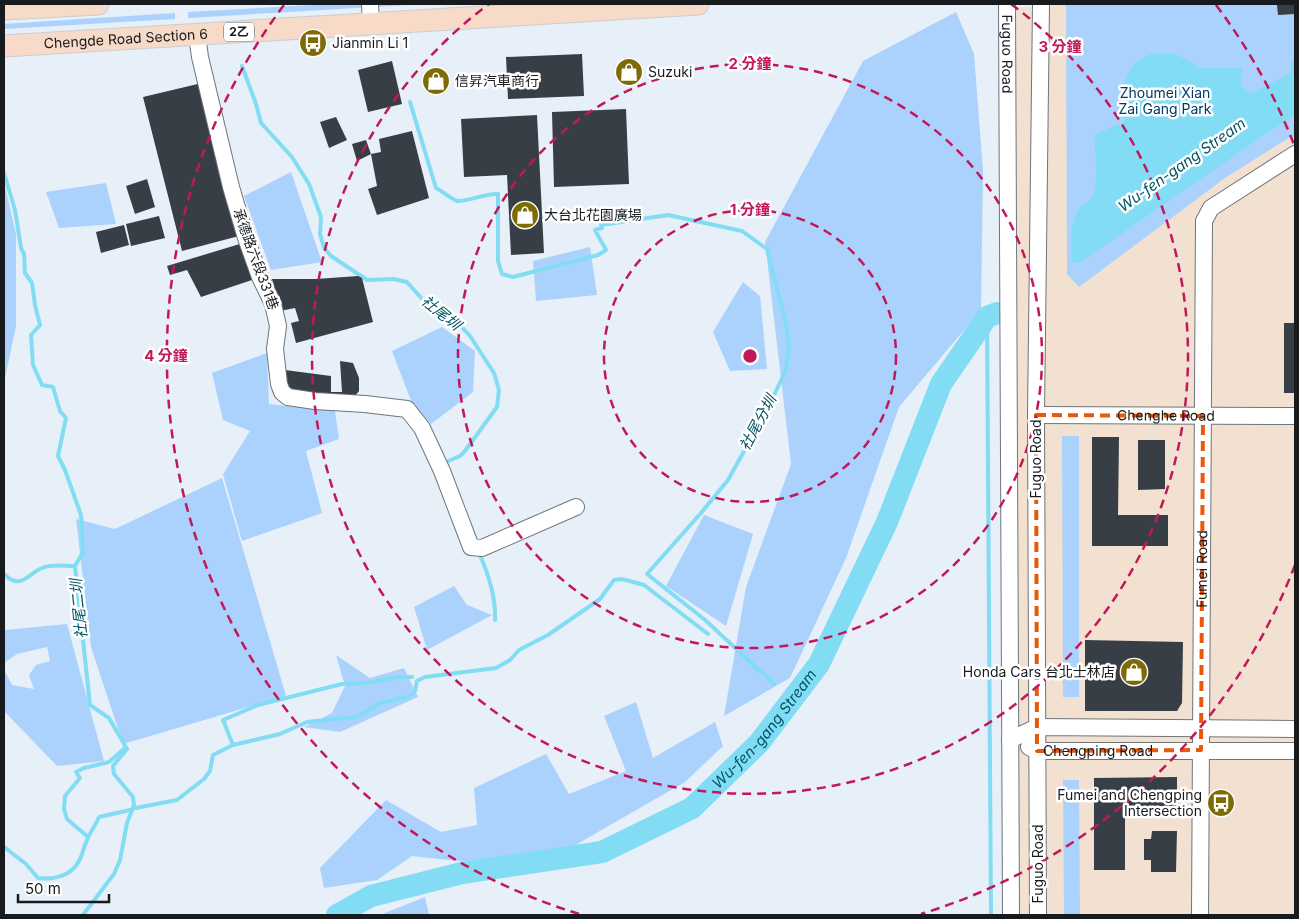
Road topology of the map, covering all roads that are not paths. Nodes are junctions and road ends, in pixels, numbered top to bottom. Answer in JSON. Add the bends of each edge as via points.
{"nodes":[{"id":1,"x":98,"y":4,"type":"edge"},
{"id":2,"x":698,"y":4,"type":"edge"},
{"id":3,"x":1007,"y":4,"type":"edge"},
{"id":4,"x":1041,"y":4,"type":"edge"},
{"id":5,"x":4,"y":9,"type":"edge"},
{"id":6,"x":370,"y":14,"type":"edge"},
{"id":7,"x":197,"y":35,"type":"junction"},
{"id":8,"x":4,"y":46,"type":"edge"},
{"id":9,"x":1295,"y":154,"type":"edge"},
{"id":10,"x":1036,"y":414,"type":"junction"},
{"id":11,"x":1203,"y":416,"type":"junction"},
{"id":12,"x":1295,"y":416,"type":"edge"},
{"id":13,"x":576,"y":507,"type":"dead end"},
{"id":14,"x":1037,"y":726,"type":"junction"},
{"id":15,"x":1201,"y":728,"type":"junction"},
{"id":16,"x":1295,"y":729,"type":"edge"},
{"id":17,"x":1010,"y":740,"type":"junction"},
{"id":18,"x":1201,"y":750,"type":"junction"},
{"id":19,"x":1037,"y":751,"type":"junction"},
{"id":20,"x":1295,"y":751,"type":"edge"},
{"id":21,"x":1011,"y":915,"type":"edge"},
{"id":22,"x":1038,"y":915,"type":"edge"},
{"id":23,"x":1200,"y":915,"type":"edge"}],
"edges":[{"from":1,"to":5,"type":"main road"},
{"from":2,"to":6,"type":"main road","name":"Chengde Road Section 6","number":"2乙"},
{"from":3,"to":17,"type":"street","name":"Fuguo Road"},
{"from":4,"to":10,"type":"street","name":"Fuguo Road"},
{"from":6,"to":7,"type":"main road","name":"Chengde Road Section 6","number":"2乙"},
{"from":7,"to":8,"type":"main road","name":"Chengde Road Section 6","number":"2乙"},
{"from":7,"to":13,"type":"street","name":"承德路六段331巷","via":[[246,238],[274,304],[278,326],[275,349],[282,392],[288,397],[315,401],[406,409],[422,428],[471,546],[482,548]]},
{"from":9,"to":11,"type":"street","name":"Fumei Road","via":[[1212,208],[1204,222]]},
{"from":10,"to":11,"type":"street","name":"Chenghe Road"},
{"from":10,"to":14,"type":"street","name":"Fuguo Road"},
{"from":11,"to":12,"type":"street","name":"Chenghe Road"},
{"from":11,"to":15,"type":"street","name":"Fumei Road"},
{"from":14,"to":15,"type":"street","name":"Chengping Road"},
{"from":14,"to":17,"type":"street","name":"Chengping Road"},
{"from":14,"to":19,"type":"street","name":"Fuguo Road"},
{"from":15,"to":16,"type":"street","name":"Chengping Road"},
{"from":15,"to":18,"type":"street","name":"Fumei Road"},
{"from":17,"to":19,"type":"street","name":"Chengping Road"},
{"from":17,"to":21,"type":"street","name":"Fuguo Road"},
{"from":18,"to":19,"type":"street","name":"Chengping Road"},
{"from":18,"to":20,"type":"street","name":"Chengping Road"},
{"from":18,"to":23,"type":"street","name":"Fumei Road"},
{"from":19,"to":22,"type":"street","name":"Fuguo Road"}]}
